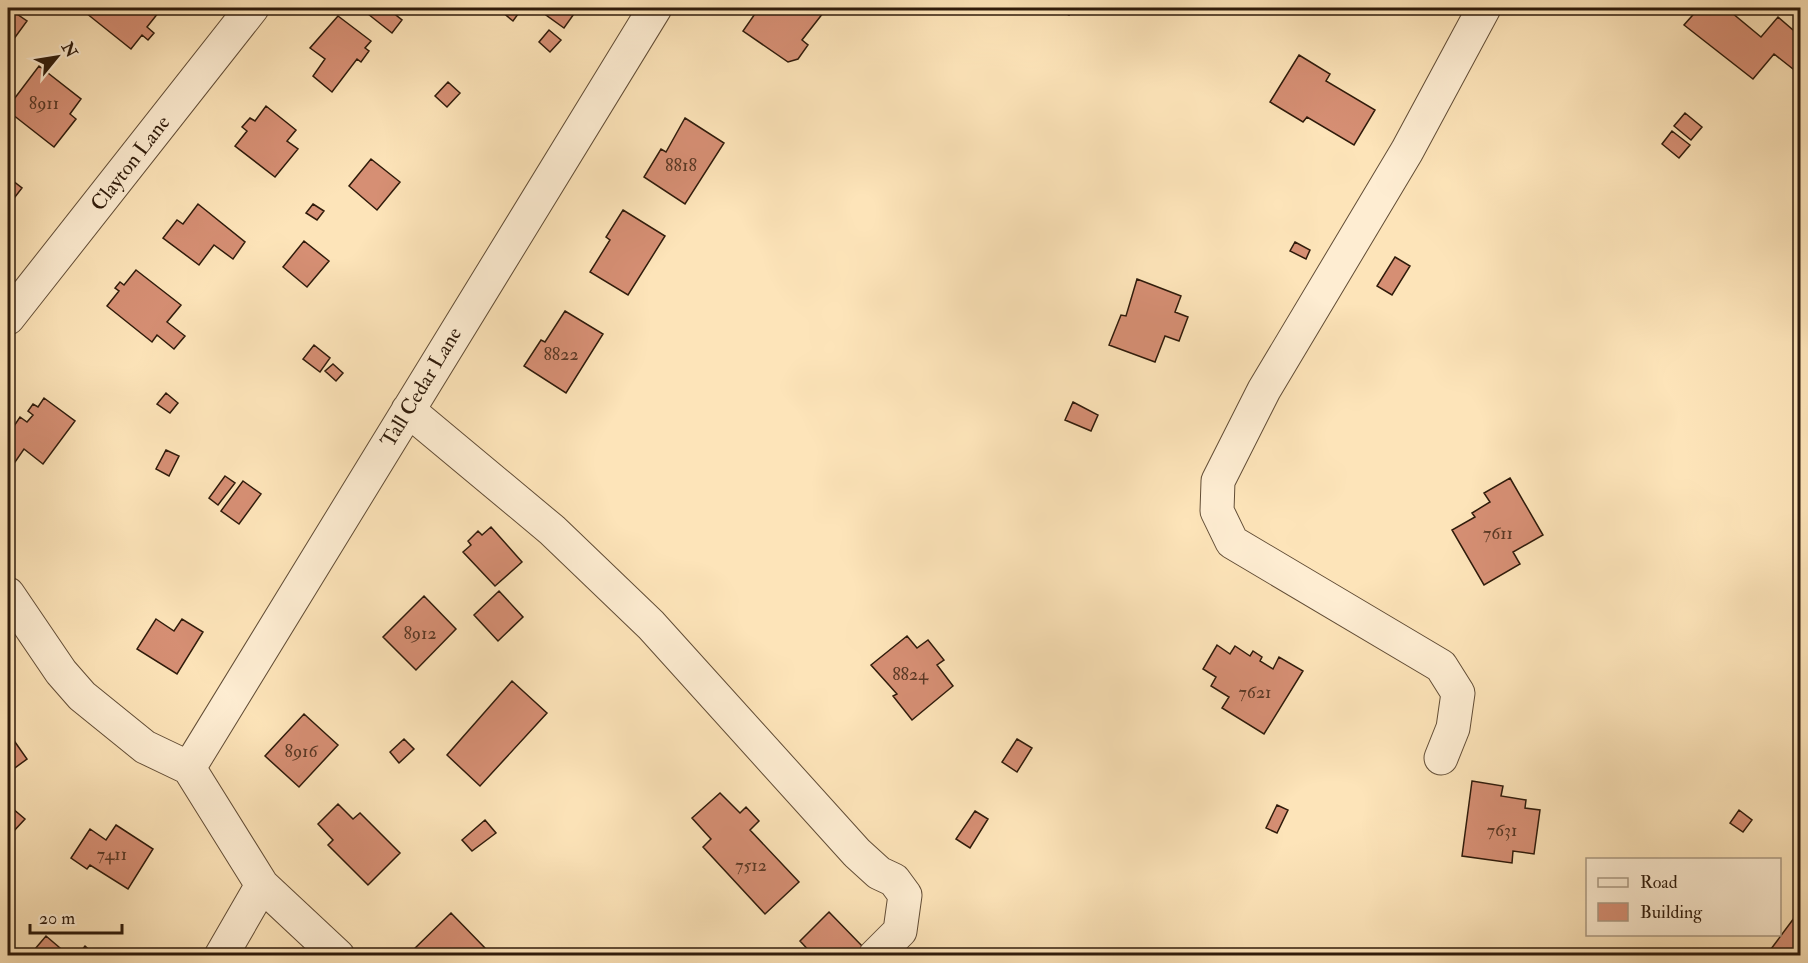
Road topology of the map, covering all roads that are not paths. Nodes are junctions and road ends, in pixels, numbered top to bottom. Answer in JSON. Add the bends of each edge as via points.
{"nodes":[{"id":1,"x":252,"y":8,"type":"edge"},
{"id":2,"x":655,"y":8,"type":"edge"},
{"id":3,"x":1484,"y":8,"type":"edge"},
{"id":4,"x":8,"y":318,"type":"edge"},
{"id":5,"x":408,"y":410,"type":"junction"},
{"id":6,"x":8,"y":594,"type":"edge"},
{"id":7,"x":1440,"y":758,"type":"dead end"},
{"id":8,"x":189,"y":768,"type":"junction"},
{"id":9,"x":262,"y":885,"type":"junction"},
{"id":10,"x":221,"y":956,"type":"edge"},
{"id":11,"x":338,"y":956,"type":"edge"},
{"id":12,"x":875,"y":956,"type":"edge"}],
"edges":[{"from":1,"to":4,"type":"street","name":"Clayton Lane"},
{"from":2,"to":5,"type":"street","name":"Tall Cedar Lane"},
{"from":3,"to":7,"type":"street","via":[[1407,151],[1264,390],[1218,481],[1217,512],[1232,542],[1441,666],[1458,693],[1453,728]]},
{"from":5,"to":8,"type":"street","name":"Tall Cedar Lane"},
{"from":5,"to":12,"type":"street","via":[[552,530],[651,625],[857,853],[879,873],[894,880],[905,896],[904,918],[900,931]]},
{"from":6,"to":8,"type":"street","via":[[82,696],[145,747]]},
{"from":8,"to":9,"type":"street"},
{"from":9,"to":10,"type":"street"},
{"from":9,"to":11,"type":"street"}]}
